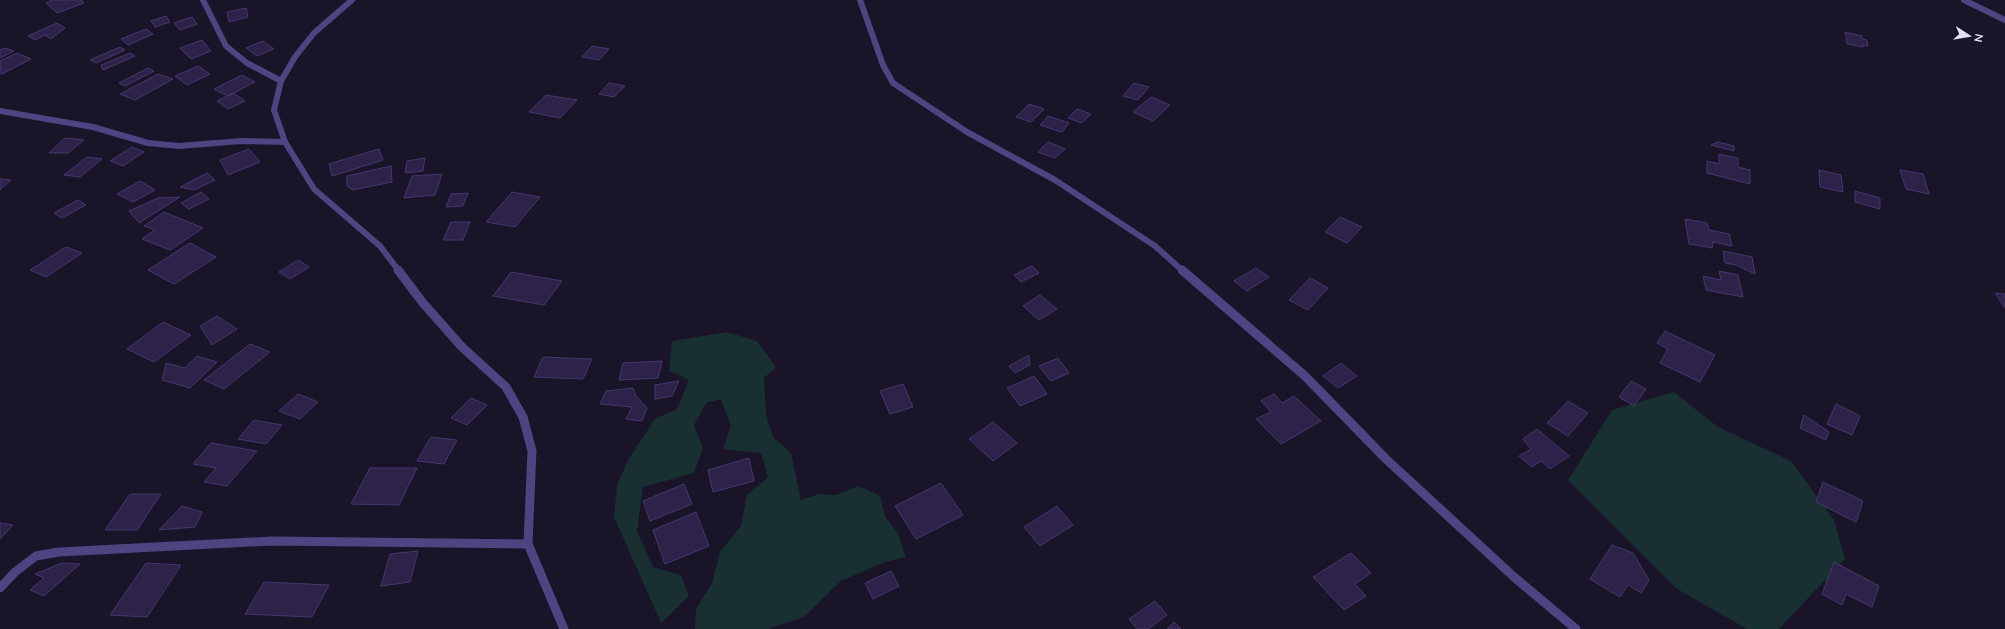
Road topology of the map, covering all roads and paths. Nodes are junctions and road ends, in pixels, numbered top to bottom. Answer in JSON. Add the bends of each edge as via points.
{"nodes":[{"id":1,"x":203,"y":0,"type":"edge"},
{"id":2,"x":352,"y":0,"type":"edge"},
{"id":3,"x":860,"y":0,"type":"edge"},
{"id":4,"x":1964,"y":0,"type":"edge"},
{"id":5,"x":2005,"y":20,"type":"edge"},
{"id":6,"x":281,"y":81,"type":"junction"},
{"id":7,"x":0,"y":111,"type":"edge"},
{"id":8,"x":285,"y":142,"type":"junction"},
{"id":9,"x":528,"y":544,"type":"junction"},
{"id":10,"x":0,"y":588,"type":"edge"},
{"id":11,"x":564,"y":629,"type":"edge"},
{"id":12,"x":1576,"y":629,"type":"edge"}],
"edges":[{"from":1,"to":6,"type":"street","via":[[226,46],[246,63]]},
{"from":2,"to":6,"type":"street","via":[[314,33],[295,57]]},
{"from":3,"to":12,"type":"street","via":[[883,65],[893,82],[967,132],[1055,180],[1155,246],[1305,376],[1386,459],[1508,572]]},
{"from":4,"to":5,"type":"street"},
{"from":6,"to":8,"type":"street","via":[[274,110]]},
{"from":7,"to":8,"type":"street","via":[[93,127],[148,143],[179,146],[235,141]]},
{"from":8,"to":9,"type":"street","via":[[314,189],[380,246],[423,303],[462,347],[506,386],[524,417],[532,451]]},
{"from":9,"to":10,"type":"street","via":[[272,541],[59,552],[36,556]]},
{"from":9,"to":11,"type":"street"}]}
